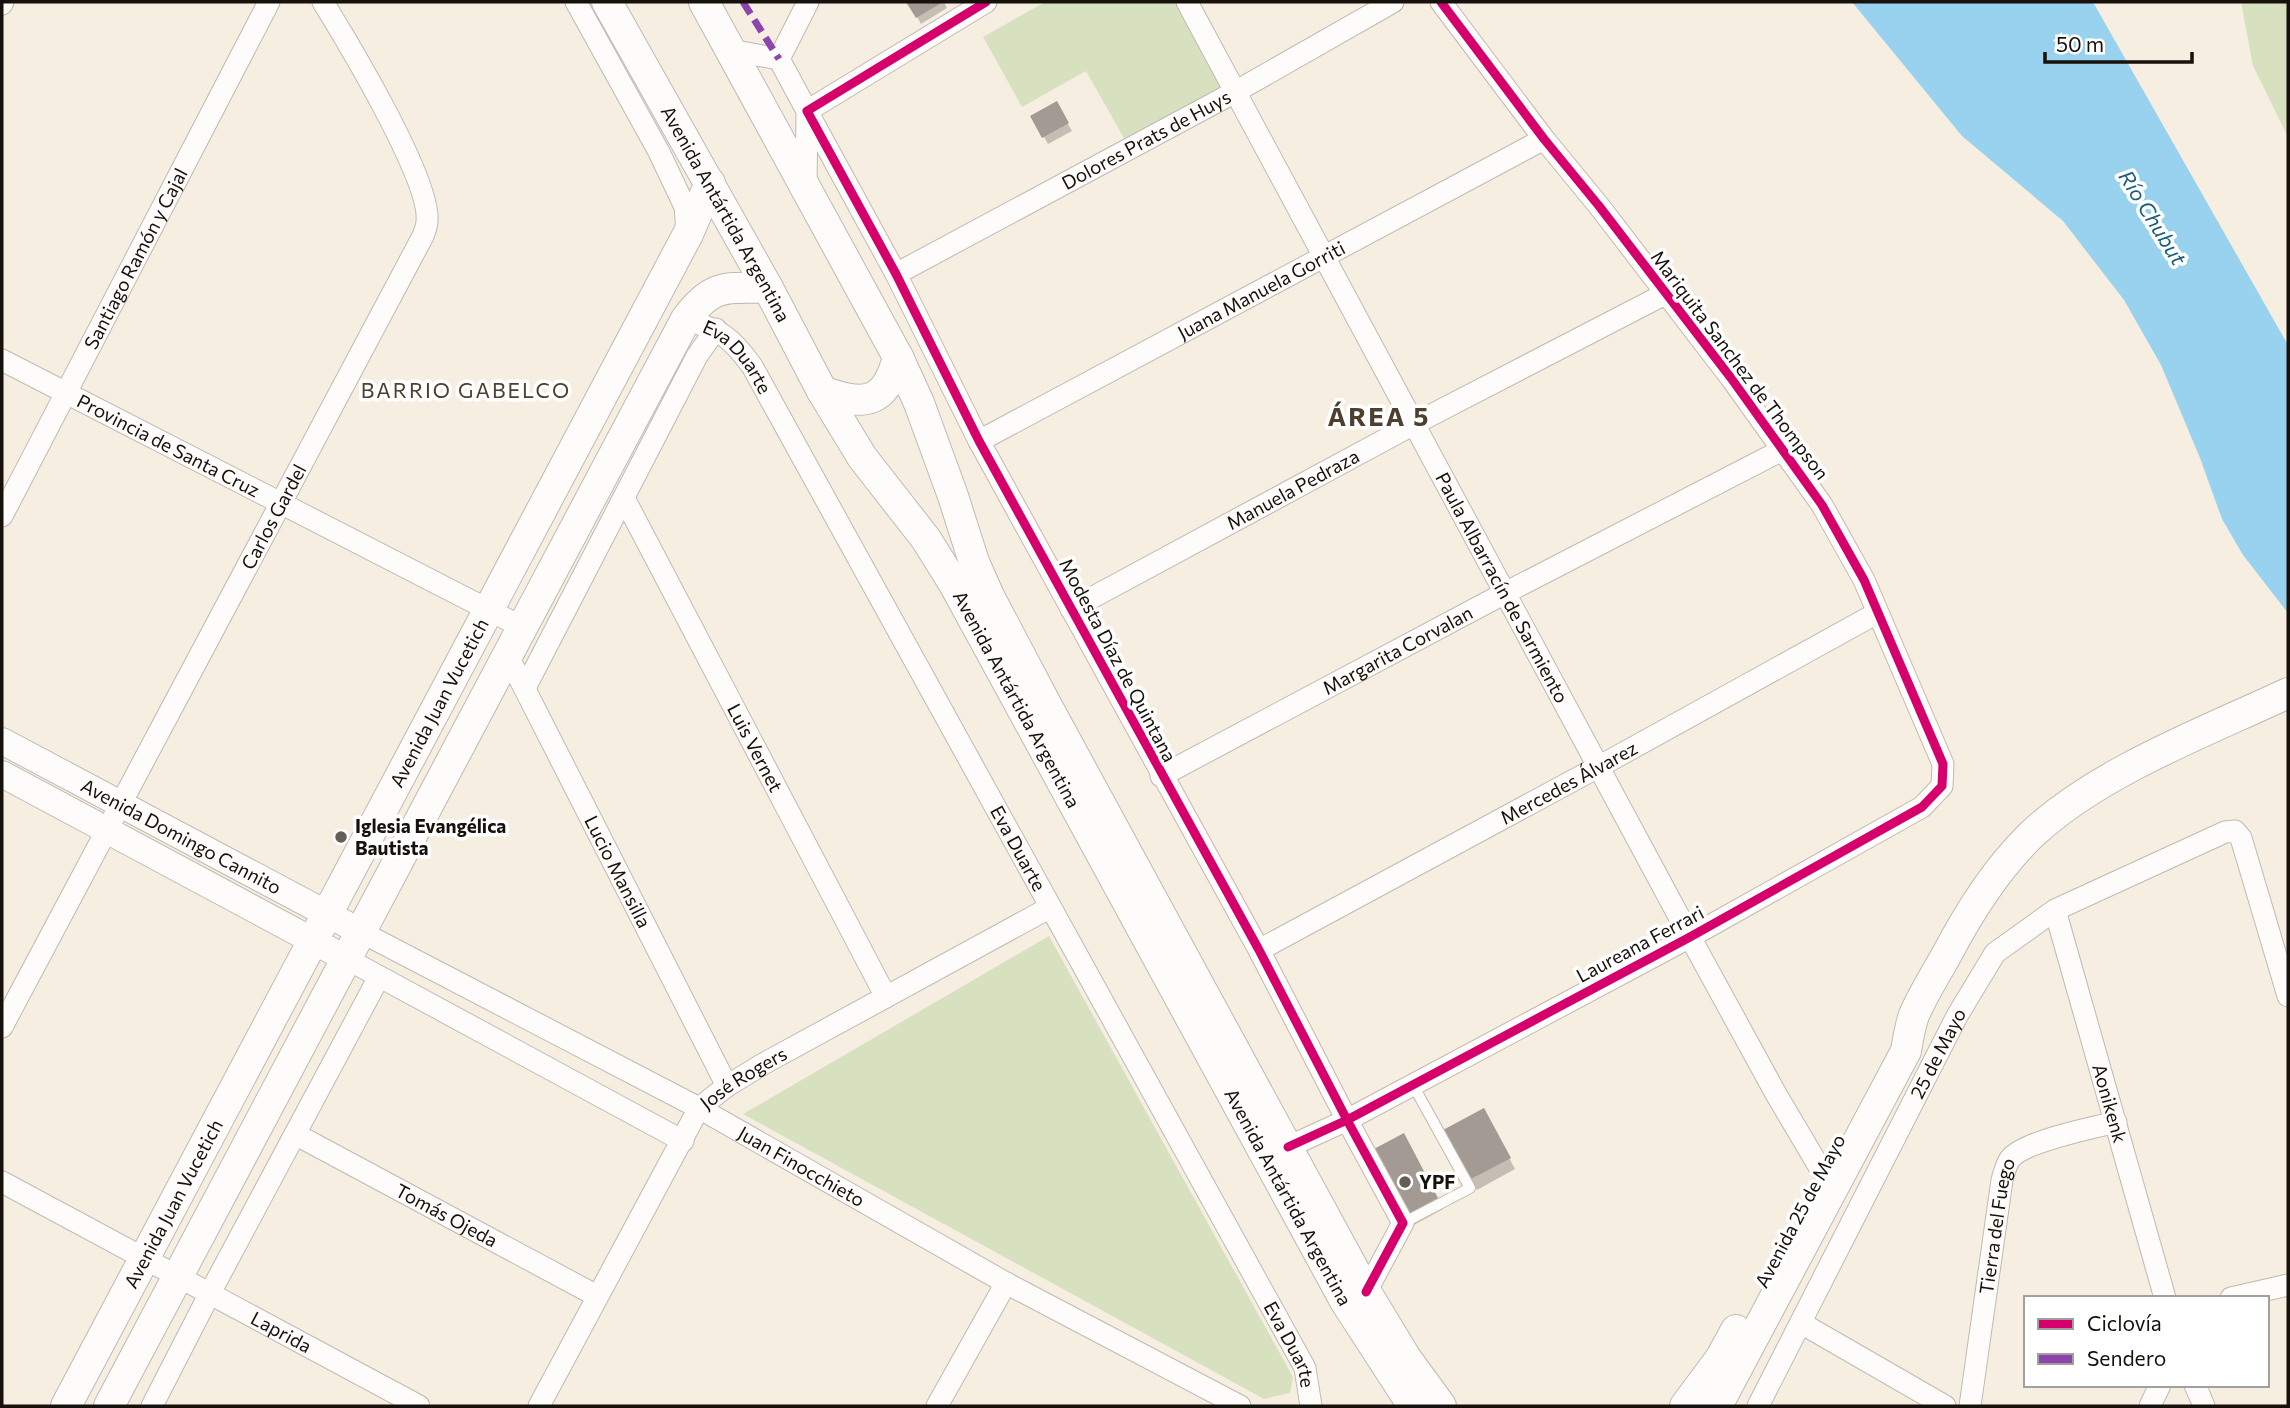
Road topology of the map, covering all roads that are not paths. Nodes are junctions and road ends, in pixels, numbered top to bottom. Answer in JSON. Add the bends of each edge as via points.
{"nodes":[{"id":1,"x":270,"y":2,"type":"edge"},
{"id":2,"x":323,"y":2,"type":"edge"},
{"id":3,"x":576,"y":2,"type":"edge"},
{"id":4,"x":607,"y":2,"type":"edge"},
{"id":5,"x":704,"y":2,"type":"edge"},
{"id":6,"x":808,"y":2,"type":"edge"},
{"id":7,"x":986,"y":2,"type":"edge"},
{"id":8,"x":1186,"y":2,"type":"edge"},
{"id":9,"x":1393,"y":2,"type":"edge"},
{"id":10,"x":1441,"y":2,"type":"edge"},
{"id":11,"x":730,"y":50,"type":"junction"},
{"id":12,"x":779,"y":59,"type":"junction"},
{"id":13,"x":1235,"y":92,"type":"junction"},
{"id":14,"x":807,"y":111,"type":"junction"},
{"id":15,"x":1544,"y":139,"type":"junction"},
{"id":16,"x":710,"y":183,"type":"junction"},
{"id":17,"x":806,"y":189,"type":"junction"},
{"id":18,"x":688,"y":234,"type":"junction"},
{"id":19,"x":1324,"y":256,"type":"junction"},
{"id":20,"x":896,"y":274,"type":"junction"},
{"id":21,"x":768,"y":288,"type":"junction"},
{"id":22,"x":1665,"y":294,"type":"junction"},
{"id":23,"x":686,"y":319,"type":"junction"},
{"id":24,"x":716,"y":329,"type":"junction"},
{"id":25,"x":898,"y":357,"type":"junction"},
{"id":26,"x":2,"y":360,"type":"edge"},
{"id":27,"x":822,"y":391,"type":"junction"},
{"id":28,"x":66,"y":393,"type":"junction"},
{"id":29,"x":1415,"y":424,"type":"junction"},
{"id":30,"x":979,"y":441,"type":"junction"},
{"id":31,"x":1784,"y":449,"type":"junction"},
{"id":32,"x":624,"y":498,"type":"junction"},
{"id":33,"x":282,"y":504,"type":"junction"},
{"id":34,"x":2,"y":516,"type":"edge"},
{"id":35,"x":1505,"y":593,"type":"junction"},
{"id":36,"x":1071,"y":609,"type":"junction"},
{"id":37,"x":489,"y":611,"type":"junction"},
{"id":38,"x":1877,"y":613,"type":"junction"},
{"id":39,"x":522,"y":627,"type":"junction"},
{"id":40,"x":508,"y":656,"type":"junction"},
{"id":41,"x":525,"y":688,"type":"junction"},
{"id":42,"x":2288,"y":693,"type":"edge"},
{"id":43,"x":2,"y":741,"type":"edge"},
{"id":44,"x":1600,"y":766,"type":"junction"},
{"id":45,"x":2,"y":774,"type":"edge"},
{"id":46,"x":1161,"y":776,"type":"junction"},
{"id":47,"x":1942,"y":786,"type":"joint"},
{"id":48,"x":121,"y":804,"type":"junction"},
{"id":49,"x":107,"y":831,"type":"junction"},
{"id":50,"x":1049,"y":908,"type":"junction"},
{"id":51,"x":2055,"y":910,"type":"junction"},
{"id":52,"x":328,"y":914,"type":"junction"},
{"id":53,"x":361,"y":932,"type":"junction"},
{"id":54,"x":1690,"y":937,"type":"junction"},
{"id":55,"x":314,"y":941,"type":"junction"},
{"id":56,"x":1259,"y":950,"type":"junction"},
{"id":57,"x":347,"y":959,"type":"junction"},
{"id":58,"x":379,"y":977,"type":"junction"},
{"id":59,"x":886,"y":996,"type":"junction"},
{"id":60,"x":2288,"y":996,"type":"edge"},
{"id":61,"x":1913,"y":1016,"type":"junction"},
{"id":62,"x":2,"y":1027,"type":"edge"},
{"id":63,"x":1413,"y":1085,"type":"junction"},
{"id":64,"x":727,"y":1086,"type":"junction"},
{"id":65,"x":699,"y":1108,"type":"junction"},
{"id":66,"x":1347,"y":1120,"type":"junction"},
{"id":67,"x":2116,"y":1122,"type":"junction"},
{"id":68,"x":295,"y":1134,"type":"junction"},
{"id":69,"x":683,"y":1141,"type":"junction"},
{"id":70,"x":1289,"y":1147,"type":"junction"},
{"id":71,"x":1821,"y":1170,"type":"junction"},
{"id":72,"x":2,"y":1182,"type":"edge"},
{"id":73,"x":1403,"y":1223,"type":"junction"},
{"id":74,"x":145,"y":1258,"type":"junction"},
{"id":75,"x":178,"y":1276,"type":"junction"},
{"id":76,"x":1006,"y":1283,"type":"junction"},
{"id":77,"x":2288,"y":1285,"type":"edge"},
{"id":78,"x":1366,"y":1292,"type":"junction"},
{"id":79,"x":210,"y":1293,"type":"junction"},
{"id":80,"x":597,"y":1296,"type":"junction"},
{"id":81,"x":2164,"y":1296,"type":"edge"},
{"id":82,"x":2240,"y":1296,"type":"edge"},
{"id":83,"x":1801,"y":1323,"type":"junction"},
{"id":84,"x":2159,"y":1387,"type":"edge"},
{"id":85,"x":2196,"y":1387,"type":"edge"},
{"id":86,"x":66,"y":1406,"type":"edge"},
{"id":87,"x":109,"y":1406,"type":"edge"},
{"id":88,"x":152,"y":1406,"type":"edge"},
{"id":89,"x":419,"y":1406,"type":"edge"},
{"id":90,"x":539,"y":1406,"type":"edge"},
{"id":91,"x":937,"y":1406,"type":"edge"},
{"id":92,"x":1240,"y":1406,"type":"edge"},
{"id":93,"x":1311,"y":1406,"type":"edge"},
{"id":94,"x":1412,"y":1406,"type":"edge"},
{"id":95,"x":1440,"y":1406,"type":"edge"},
{"id":96,"x":1685,"y":1406,"type":"edge"},
{"id":97,"x":1717,"y":1406,"type":"edge"},
{"id":98,"x":1759,"y":1406,"type":"edge"},
{"id":99,"x":1945,"y":1406,"type":"edge"},
{"id":100,"x":1970,"y":1406,"type":"edge"},
{"id":101,"x":2150,"y":1406,"type":"edge"},
{"id":102,"x":2204,"y":1406,"type":"edge"}],
"edges":[{"from":1,"to":28,"type":"street","name":"Santiago Ramón y Cajal"},
{"from":2,"to":33,"type":"street","name":"Carlos Gardel","via":[[394,128],[423,193],[428,219]]},
{"from":3,"to":18,"type":"street","via":[[659,152],[685,207]]},
{"from":4,"to":16,"type":"main road","name":"Avenida Antártida Argentina"},
{"from":5,"to":11,"type":"main road","name":"Avenida Antártida Argentina"},
{"from":6,"to":12,"type":"street"},
{"from":7,"to":14,"type":"street"},
{"from":8,"to":13,"type":"street","name":"Paula Albarracín de Sarmiento"},
{"from":9,"to":13,"type":"street","name":"Dolores Prats de Huys"},
{"from":10,"to":15,"type":"street","name":"Mariquita Sanchez de Thompson"},
{"from":11,"to":12,"type":"street"},
{"from":11,"to":17,"type":"main road","name":"Avenida Antártida Argentina"},
{"from":12,"to":14,"type":"street","name":"Modesta Díaz de Quintana"},
{"from":13,"to":19,"type":"street","name":"Paula Albarracín de Sarmiento"},
{"from":13,"to":20,"type":"street","name":"Dolores Prats de Huys"},
{"from":14,"to":17,"type":"street"},
{"from":14,"to":20,"type":"street","name":"Modesta Díaz de Quintana"},
{"from":15,"to":19,"type":"street","name":"Juana Manuela Gorriti"},
{"from":15,"to":22,"type":"street","name":"Mariquita Sanchez de Thompson"},
{"from":16,"to":18,"type":"main road","name":"Avenida Juan Vucetich"},
{"from":16,"to":21,"type":"main road","name":"Avenida Antártida Argentina"},
{"from":17,"to":25,"type":"main road","name":"Avenida Antártida Argentina"},
{"from":18,"to":37,"type":"main road","name":"Avenida Juan Vucetich"},
{"from":19,"to":29,"type":"street","name":"Paula Albarracín de Sarmiento"},
{"from":19,"to":30,"type":"street","name":"Juana Manuela Gorriti"},
{"from":20,"to":30,"type":"street","name":"Modesta Díaz de Quintana"},
{"from":21,"to":23,"type":"main road","name":"Avenida Juan Vucetich","via":[[714,291],[699,301]]},
{"from":21,"to":27,"type":"main road","name":"Avenida Antártida Argentina"},
{"from":22,"to":29,"type":"street","name":"Manuela Pedraza"},
{"from":22,"to":31,"type":"street","name":"Mariquita Sanchez de Thompson"},
{"from":23,"to":24,"type":"street","name":"Eva Duarte"},
{"from":23,"to":39,"type":"main road","name":"Avenida Juan Vucetich"},
{"from":24,"to":32,"type":"street","via":[[697,356]]},
{"from":24,"to":50,"type":"street","name":"Eva Duarte","via":[[736,344],[752,366]]},
{"from":25,"to":27,"type":"main road","via":[[887,388],[877,394],[860,401]]},
{"from":25,"to":70,"type":"main road","name":"Avenida Antártida Argentina","via":[[989,596]]},
{"from":26,"to":28,"type":"street","name":"Provincia de Santa Cruz"},
{"from":27,"to":94,"type":"main road","name":"Avenida Antártida Argentina","via":[[862,457],[926,539],[954,584],[1345,1301]]},
{"from":28,"to":33,"type":"street","name":"Provincia de Santa Cruz"},
{"from":28,"to":34,"type":"street","name":"Santiago Ramón y Cajal"},
{"from":29,"to":35,"type":"street","name":"Paula Albarracín de Sarmiento"},
{"from":29,"to":36,"type":"street","name":"Manuela Pedraza"},
{"from":30,"to":36,"type":"street","name":"Modesta Díaz de Quintana"},
{"from":31,"to":35,"type":"street","name":"Margarita Corvalan"},
{"from":31,"to":38,"type":"street","name":"Mariquita Sanchez de Thompson","via":[[1822,505]]},
{"from":32,"to":41,"type":"street"},
{"from":32,"to":59,"type":"street","name":"Luis Vernet"},
{"from":33,"to":37,"type":"street","name":"Provincia de Santa Cruz"},
{"from":33,"to":48,"type":"street","name":"Carlos Gardel"},
{"from":35,"to":44,"type":"street","name":"Paula Albarracín de Sarmiento"},
{"from":35,"to":46,"type":"street","name":"Margarita Corvalan"},
{"from":36,"to":46,"type":"street","name":"Modesta Díaz de Quintana"},
{"from":37,"to":39,"type":"street","name":"Provincia de Santa Cruz"},
{"from":37,"to":52,"type":"main road","name":"Avenida Juan Vucetich"},
{"from":38,"to":44,"type":"street","name":"Mercedes Álvarez"},
{"from":38,"to":47,"type":"street","name":"Mariquita Sanchez de Thompson","via":[[1943,764]]},
{"from":39,"to":40,"type":"main road","name":"Avenida Juan Vucetich"},
{"from":40,"to":41,"type":"street","name":"Lucio Mansilla"},
{"from":40,"to":53,"type":"main road","name":"Avenida Juan Vucetich"},
{"from":41,"to":64,"type":"street","name":"Lucio Mansilla"},
{"from":42,"to":61,"type":"main road","name":"Avenida 25 de Mayo","via":[[2111,779],[2029,837],[1968,915]]},
{"from":43,"to":48,"type":"street","name":"Avenida Domingo Cannito"},
{"from":44,"to":54,"type":"street","name":"Paula Albarracín de Sarmiento"},
{"from":44,"to":56,"type":"street","name":"Mercedes Álvarez"},
{"from":45,"to":49,"type":"street","name":"Avenida Domingo Cannito"},
{"from":46,"to":56,"type":"street","name":"Modesta Díaz de Quintana"},
{"from":47,"to":54,"type":"street","name":"Laureana Ferrari","via":[[1922,807]]},
{"from":48,"to":49,"type":"street","name":"Carlos Gardel"},
{"from":48,"to":52,"type":"street","name":"Avenida Domingo Cannito"},
{"from":49,"to":55,"type":"street","name":"Avenida Domingo Cannito"},
{"from":49,"to":62,"type":"street","name":"Carlos Gardel"},
{"from":50,"to":59,"type":"street","name":"José Rogers"},
{"from":50,"to":93,"type":"street","name":"Eva Duarte","via":[[1305,1368]]},
{"from":51,"to":60,"type":"street","name":"25 de Mayo","via":[[2235,831],[2241,838]]},
{"from":51,"to":67,"type":"street","name":"Aonikenk"},
{"from":51,"to":83,"type":"street","name":"25 de Mayo","via":[[1995,953],[1977,980]]},
{"from":52,"to":53,"type":"street","name":"Avenida Domingo Cannito"},
{"from":52,"to":55,"type":"main road","name":"Avenida Juan Vucetich"},
{"from":53,"to":57,"type":"main road","name":"Avenida Juan Vucetich"},
{"from":53,"to":65,"type":"street","name":"Juan Finocchieto"},
{"from":54,"to":63,"type":"street","name":"Laureana Ferrari"},
{"from":54,"to":71,"type":"street","name":"Paula Albarracín de Sarmiento"},
{"from":55,"to":57,"type":"street","name":"Avenida Domingo Cannito"},
{"from":55,"to":74,"type":"main road","name":"Avenida Juan Vucetich"},
{"from":56,"to":66,"type":"street","name":"Modesta Díaz de Quintana"},
{"from":57,"to":58,"type":"street"},
{"from":57,"to":75,"type":"main road","name":"Avenida Juan Vucetich"},
{"from":58,"to":68,"type":"street"},
{"from":58,"to":69,"type":"street"},
{"from":59,"to":64,"type":"street","name":"José Rogers"},
{"from":61,"to":71,"type":"main road","name":"Avenida 25 de Mayo","via":[[1895,1035]]},
{"from":61,"to":97,"type":"main road","name":"Avenida 25 de Mayo","via":[[1906,1051]]},
{"from":63,"to":66,"type":"street","name":"Laureana Ferrari"},
{"from":63,"to":73,"type":"lane","via":[[1470,1188]]},
{"from":64,"to":65,"type":"street","name":"José Rogers"},
{"from":65,"to":69,"type":"street","name":"José Rogers"},
{"from":65,"to":76,"type":"street","name":"Juan Finocchieto"},
{"from":66,"to":70,"type":"street","name":"Laureana Ferrari"},
{"from":66,"to":73,"type":"street","name":"Modesta Díaz de Quintana"},
{"from":67,"to":81,"type":"street","name":"Aonikenk"},
{"from":67,"to":100,"type":"street","name":"Tierra del Fuego","via":[[2050,1139],[2009,1159],[2002,1180]]},
{"from":68,"to":79,"type":"street"},
{"from":68,"to":80,"type":"street","name":"Tomás Ojeda"},
{"from":69,"to":80,"type":"street","name":"José Rogers"},
{"from":70,"to":78,"type":"main road","name":"Avenida Antártida Argentina"},
{"from":71,"to":96,"type":"main road","name":"Avenida 25 de Mayo","via":[[1720,1359]]},
{"from":72,"to":74,"type":"street","name":"Laprida"},
{"from":73,"to":78,"type":"street"},
{"from":74,"to":75,"type":"street","name":"Laprida"},
{"from":74,"to":86,"type":"main road","name":"Avenida Juan Vucetich"},
{"from":75,"to":79,"type":"street","name":"Laprida"},
{"from":75,"to":87,"type":"main road","name":"Avenida Juan Vucetich"},
{"from":76,"to":91,"type":"street"},
{"from":76,"to":92,"type":"street","name":"Juan Finocchieto"},
{"from":77,"to":82,"type":"street"},
{"from":78,"to":95,"type":"main road","name":"Avenida Antártida Argentina"},
{"from":79,"to":88,"type":"street"},
{"from":79,"to":89,"type":"street","name":"Laprida"},
{"from":80,"to":90,"type":"street","name":"José Rogers"},
{"from":83,"to":98,"type":"street","name":"25 de Mayo"},
{"from":83,"to":99,"type":"street"},
{"from":84,"to":101,"type":"street"},
{"from":85,"to":102,"type":"street"}]}
